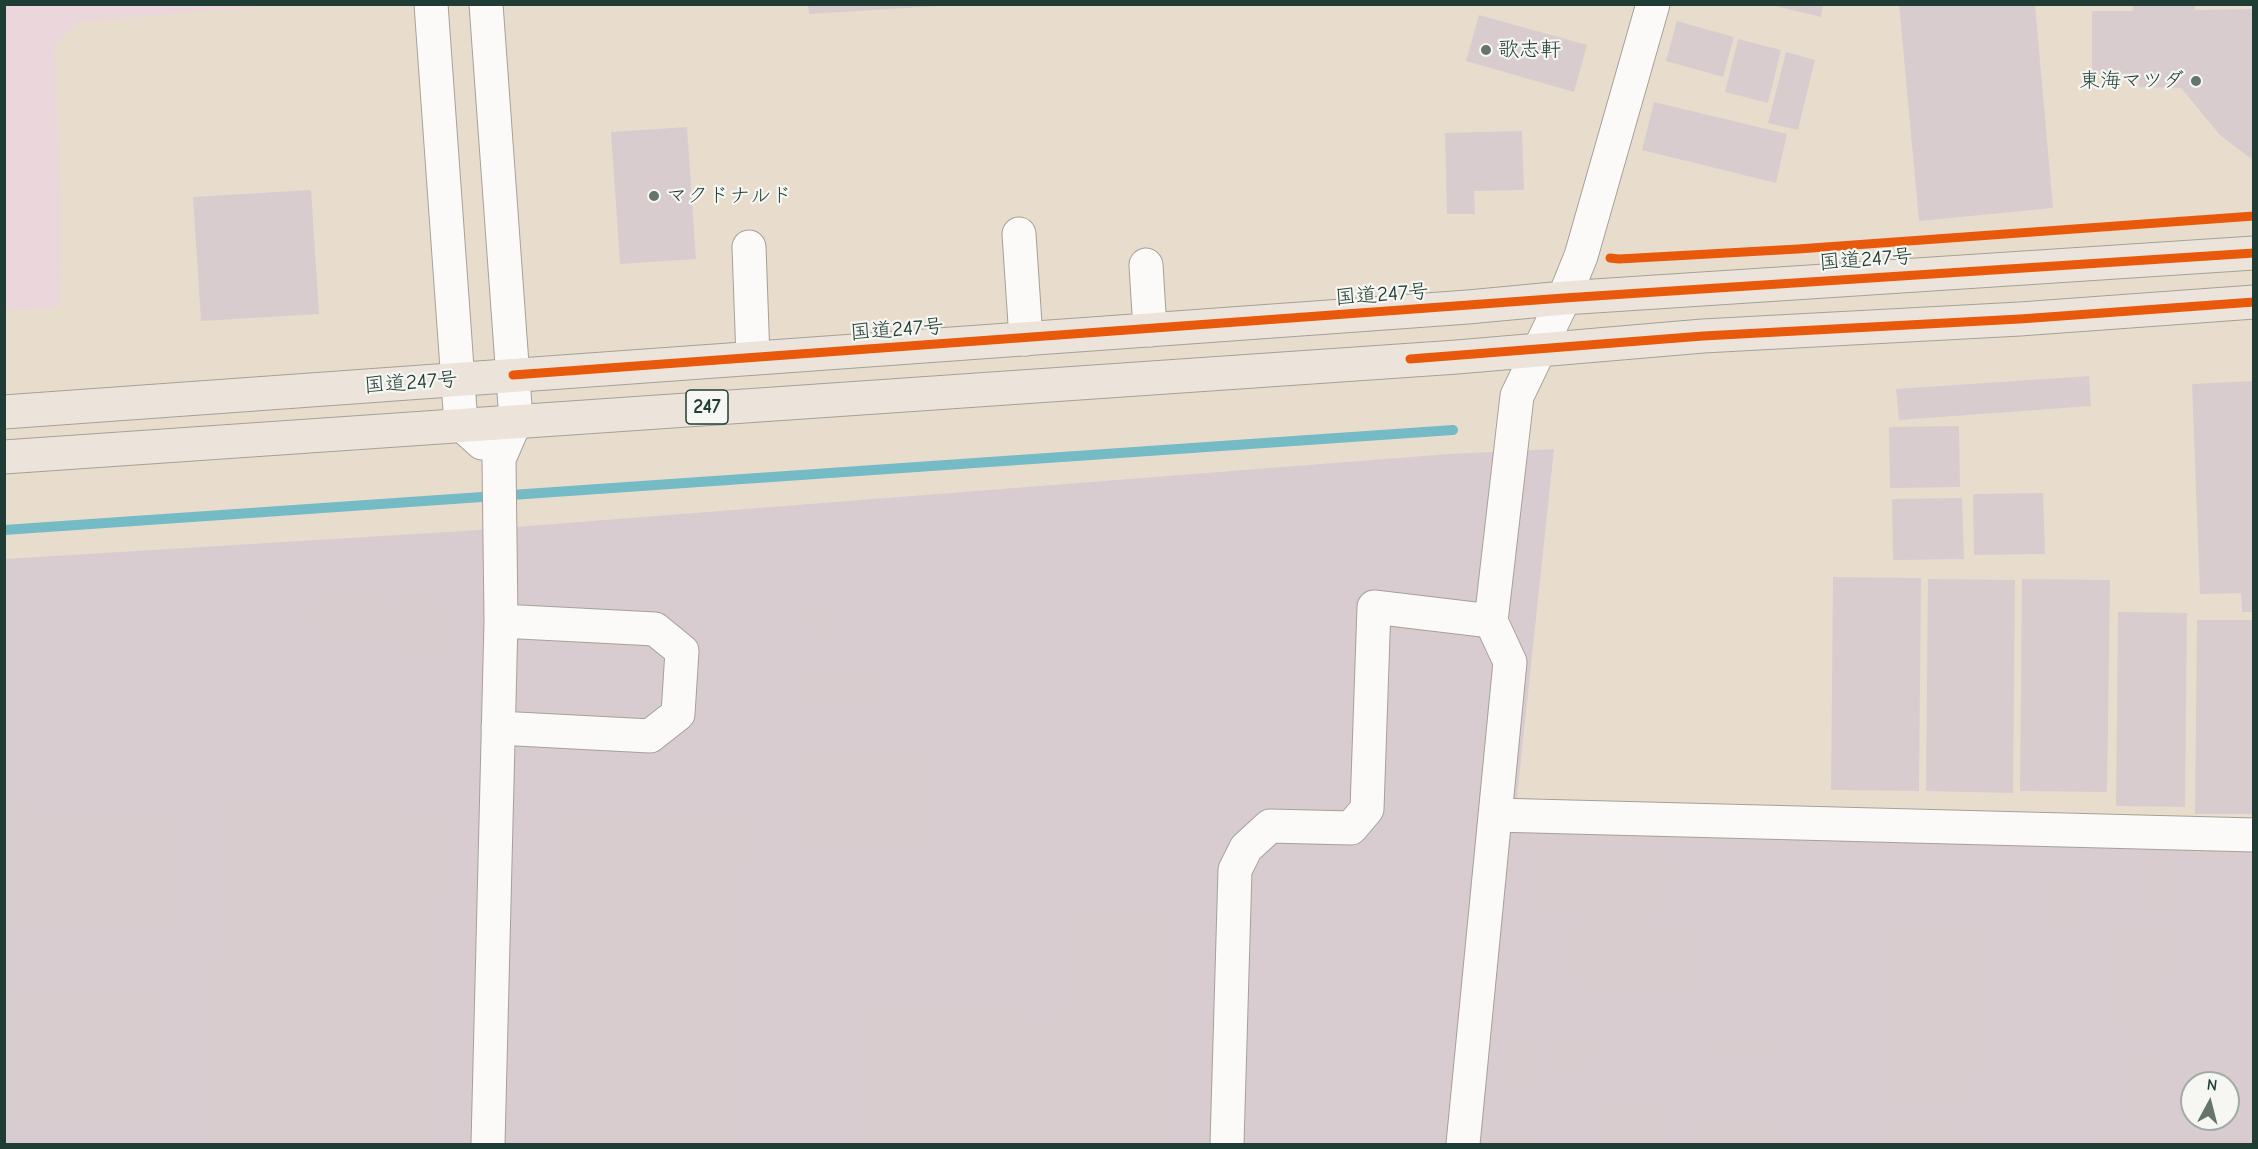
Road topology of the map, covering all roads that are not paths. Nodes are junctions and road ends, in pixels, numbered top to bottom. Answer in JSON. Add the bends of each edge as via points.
{"nodes":[{"id":1,"x":431,"y":4,"type":"edge"},
{"id":2,"x":486,"y":4,"type":"edge"},
{"id":3,"x":1653,"y":4,"type":"edge"},
{"id":4,"x":1019,"y":234,"type":"dead end"},
{"id":5,"x":749,"y":247,"type":"dead end"},
{"id":6,"x":2253,"y":253,"type":"edge"},
{"id":7,"x":1146,"y":265,"type":"dead end"},
{"id":8,"x":1564,"y":298,"type":"junction"},
{"id":9,"x":2253,"y":302,"type":"edge"},
{"id":10,"x":1150,"y":330,"type":"junction"},
{"id":11,"x":1026,"y":339,"type":"junction"},
{"id":12,"x":1538,"y":350,"type":"junction"},
{"id":13,"x":753,"y":358,"type":"junction"},
{"id":14,"x":513,"y":375,"type":"junction"},
{"id":15,"x":458,"y":379,"type":"junction"},
{"id":16,"x":4,"y":412,"type":"edge"},
{"id":17,"x":516,"y":420,"type":"junction"},
{"id":18,"x":461,"y":424,"type":"junction"},
{"id":19,"x":4,"y":457,"type":"edge"},
{"id":20,"x":499,"y":459,"type":"junction"},
{"id":21,"x":501,"y":621,"type":"junction"},
{"id":22,"x":1491,"y":621,"type":"junction"},
{"id":23,"x":498,"y":728,"type":"junction"},
{"id":24,"x":1495,"y":815,"type":"junction"},
{"id":25,"x":2253,"y":835,"type":"edge"},
{"id":26,"x":488,"y":1144,"type":"edge"},
{"id":27,"x":1227,"y":1144,"type":"edge"},
{"id":28,"x":1463,"y":1144,"type":"edge"}],
"edges":[{"from":1,"to":15,"type":"street"},
{"from":2,"to":14,"type":"street"},
{"from":3,"to":8,"type":"street","via":[[1581,256]]},
{"from":4,"to":11,"type":"street"},
{"from":5,"to":13,"type":"street"},
{"from":6,"to":8,"type":"highway","name":"国道247号","number":"247"},
{"from":7,"to":10,"type":"street"},
{"from":8,"to":10,"type":"highway","name":"国道247号","number":"247"},
{"from":8,"to":12,"type":"street"},
{"from":9,"to":12,"type":"highway","number":"247"},
{"from":10,"to":11,"type":"highway","name":"国道247号","number":"247"},
{"from":11,"to":13,"type":"highway","name":"国道247号","number":"247"},
{"from":12,"to":17,"type":"highway","number":"247"},
{"from":12,"to":22,"type":"street","via":[[1517,396]]},
{"from":13,"to":14,"type":"highway","name":"国道247号","number":"247"},
{"from":14,"to":15,"type":"highway","name":"国道247号","number":"247"},
{"from":14,"to":17,"type":"street"},
{"from":15,"to":16,"type":"highway","name":"国道247号","number":"247"},
{"from":15,"to":18,"type":"street"},
{"from":17,"to":18,"type":"highway","number":"247"},
{"from":17,"to":20,"type":"street"},
{"from":18,"to":19,"type":"highway","number":"247"},
{"from":18,"to":20,"type":"street"},
{"from":20,"to":21,"type":"street"},
{"from":21,"to":23,"type":"street"},
{"from":21,"to":23,"type":"street","via":[[655,629],[682,651],[678,714],[650,736]]},
{"from":22,"to":24,"type":"street","via":[[1510,662]]},
{"from":22,"to":27,"type":"street","via":[[1374,607],[1366,809],[1351,828],[1270,826],[1246,848],[1235,870]]},
{"from":23,"to":26,"type":"street"},
{"from":24,"to":25,"type":"street"},
{"from":24,"to":28,"type":"street"}]}
